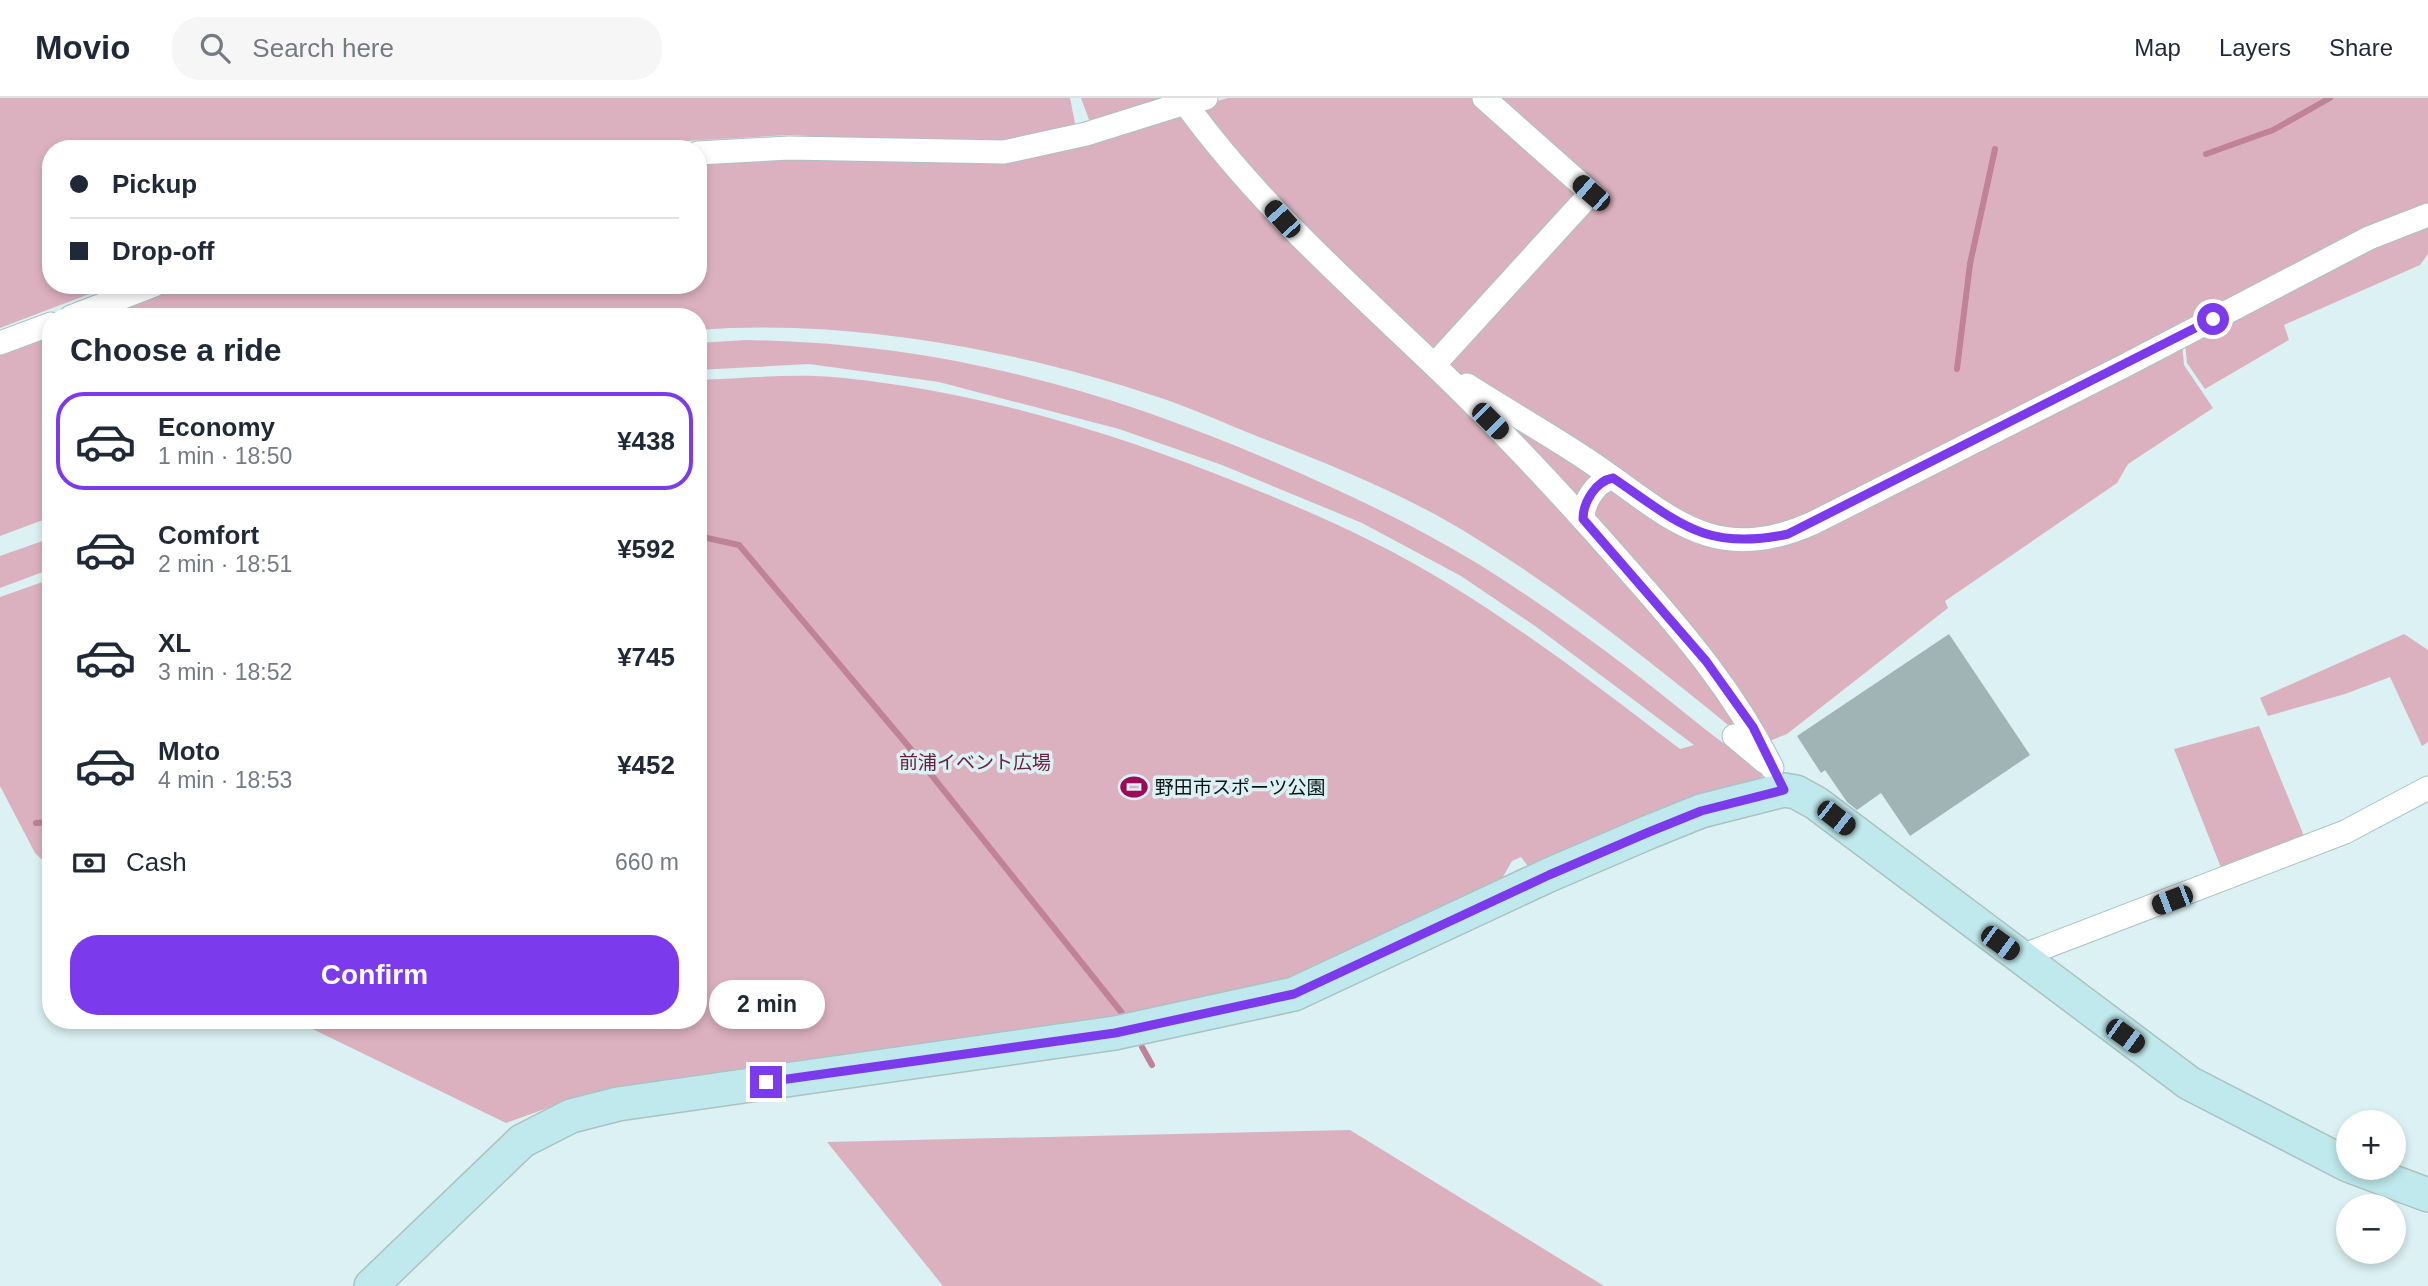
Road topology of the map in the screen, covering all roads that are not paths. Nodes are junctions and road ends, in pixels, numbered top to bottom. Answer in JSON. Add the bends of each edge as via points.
{"nodes":[{"id":1,"x":1484,"y":98,"type":"edge"},
{"id":2,"x":1196,"y":101,"type":"edge"},
{"id":3,"x":707,"y":153,"type":"edge"},
{"id":4,"x":2428,"y":215,"type":"edge"},
{"id":5,"x":131,"y":294,"type":"edge"},
{"id":6,"x":94,"y":308,"type":"edge"},
{"id":7,"x":42,"y":328,"type":"edge"},
{"id":8,"x":0,"y":344,"type":"edge"},
{"id":9,"x":1434,"y":365,"type":"junction"},
{"id":10,"x":1613,"y":478,"type":"junction"},
{"id":11,"x":1583,"y":519,"type":"junction"},
{"id":12,"x":1734,"y":736,"type":"dead end"},
{"id":13,"x":1778,"y":779,"type":"junction"},
{"id":14,"x":2428,"y":788,"type":"edge"},
{"id":15,"x":2019,"y":957,"type":"junction"},
{"id":16,"x":2336,"y":1159,"type":"edge"},
{"id":17,"x":2388,"y":1180,"type":"edge"},
{"id":18,"x":2428,"y":1195,"type":"edge"},
{"id":19,"x":371,"y":1286,"type":"edge"}],
"edges":[{"from":1,"to":9,"type":"street","via":[[1591,193]]},
{"from":2,"to":3,"type":"street","via":[[1086,134],[1004,152],[789,148]]},
{"from":2,"to":9,"type":"street","via":[[1219,148],[1282,219]]},
{"from":4,"to":10,"type":"street","via":[[2370,237],[1788,534],[1748,540],[1709,535],[1665,516]]},
{"from":5,"to":6,"type":"street"},
{"from":7,"to":8,"type":"street"},
{"from":9,"to":10,"type":"street"},
{"from":9,"to":11,"type":"street"},
{"from":10,"to":11,"type":"street","via":[[1600,483],[1586,503]]},
{"from":11,"to":13,"type":"street","via":[[1706,661],[1753,727]]},
{"from":12,"to":13,"type":"street"},
{"from":13,"to":15,"type":"street"},
{"from":13,"to":19,"type":"street","via":[[1549,875],[1294,994],[1115,1033],[631,1102],[571,1116],[523,1141]]},
{"from":14,"to":15,"type":"street","via":[[2345,832]]},
{"from":15,"to":16,"type":"street","via":[[2189,1083]]},
{"from":17,"to":18,"type":"street"}]}
